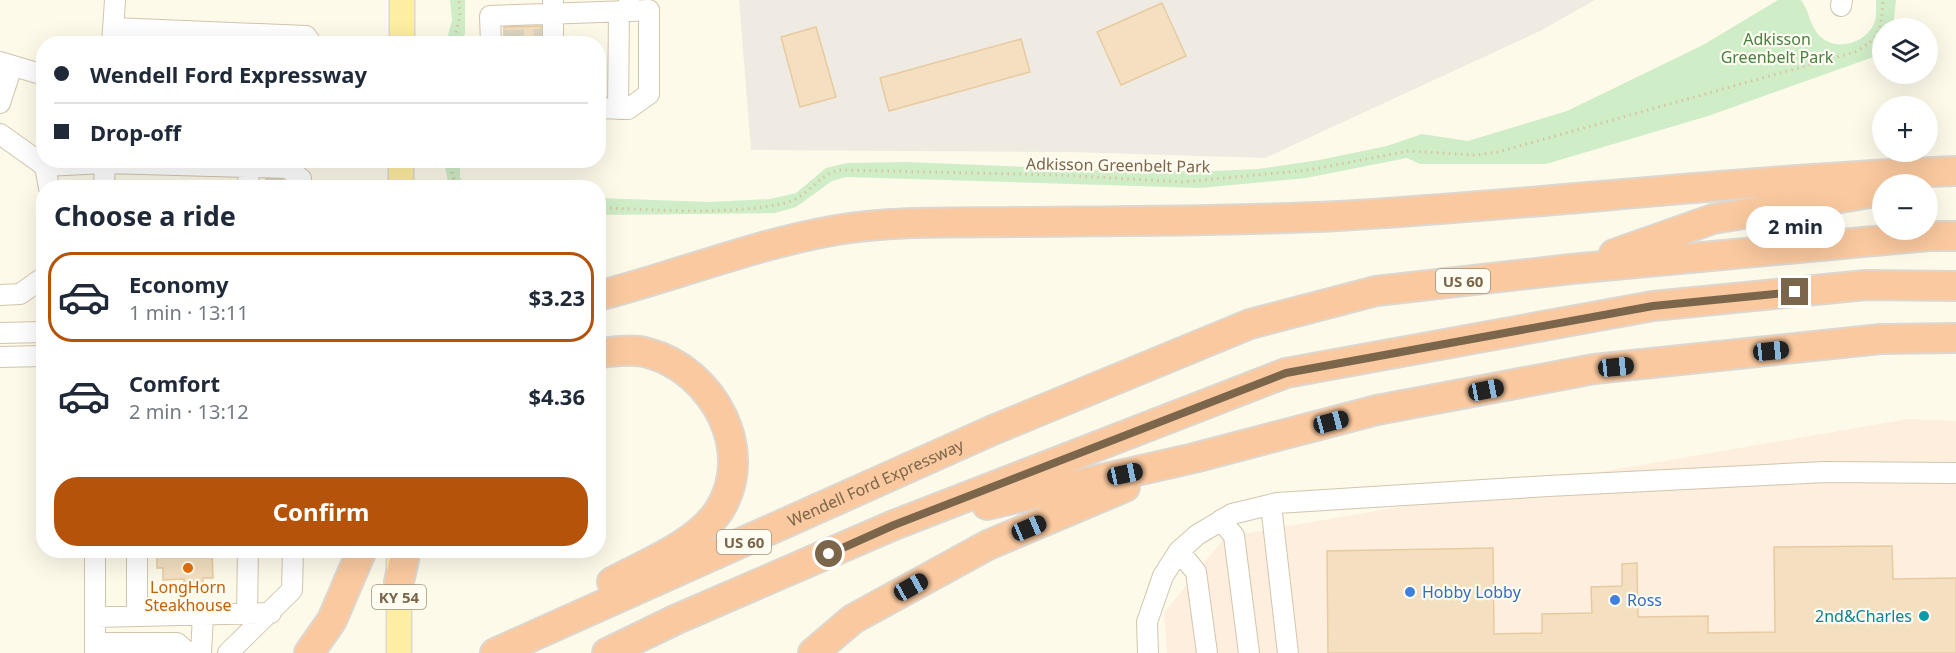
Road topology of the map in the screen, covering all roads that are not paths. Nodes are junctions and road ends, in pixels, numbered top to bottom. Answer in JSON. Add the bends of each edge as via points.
{"nodes":[{"id":1,"x":115,"y":0,"type":"edge"},
{"id":2,"x":402,"y":0,"type":"edge"},
{"id":3,"x":553,"y":6,"type":"edge"},
{"id":4,"x":626,"y":7,"type":"edge"},
{"id":5,"x":113,"y":36,"type":"edge"},
{"id":6,"x":402,"y":36,"type":"edge"},
{"id":7,"x":494,"y":36,"type":"edge"},
{"id":8,"x":550,"y":36,"type":"edge"},
{"id":9,"x":6,"y":64,"type":"edge"},
{"id":10,"x":36,"y":73,"type":"edge"},
{"id":11,"x":0,"y":103,"type":"edge"},
{"id":12,"x":606,"y":108,"type":"edge"},
{"id":13,"x":618,"y":109,"type":"junction"},
{"id":14,"x":0,"y":134,"type":"edge"},
{"id":15,"x":36,"y":160,"type":"edge"},
{"id":16,"x":212,"y":168,"type":"edge"},
{"id":17,"x":1956,"y":171,"type":"edge"},
{"id":18,"x":259,"y":180,"type":"edge"},
{"id":19,"x":1956,"y":183,"type":"edge"},
{"id":20,"x":1938,"y":184,"type":"edge"},
{"id":21,"x":1872,"y":192,"type":"edge"},
{"id":22,"x":1956,"y":236,"type":"edge"},
{"id":23,"x":1571,"y":269,"type":"junction"},
{"id":24,"x":36,"y":283,"type":"edge"},
{"id":25,"x":1956,"y":286,"type":"edge"},
{"id":26,"x":606,"y":293,"type":"edge"},
{"id":27,"x":0,"y":296,"type":"edge"},
{"id":28,"x":36,"y":332,"type":"edge"},
{"id":29,"x":0,"y":333,"type":"edge"},
{"id":30,"x":1956,"y":338,"type":"edge"},
{"id":31,"x":606,"y":352,"type":"edge"},
{"id":32,"x":36,"y":356,"type":"edge"},
{"id":33,"x":0,"y":357,"type":"edge"},
{"id":34,"x":1194,"y":458,"type":"junction"},
{"id":35,"x":1956,"y":473,"type":"edge"},
{"id":36,"x":1271,"y":505,"type":"junction"},
{"id":37,"x":1221,"y":520,"type":"junction"},
{"id":38,"x":894,"y":525,"type":"junction"},
{"id":39,"x":1179,"y":551,"type":"junction"},
{"id":40,"x":95,"y":558,"type":"edge"},
{"id":41,"x":137,"y":558,"type":"edge"},
{"id":42,"x":248,"y":558,"type":"edge"},
{"id":43,"x":294,"y":558,"type":"edge"},
{"id":44,"x":359,"y":558,"type":"edge"},
{"id":45,"x":399,"y":558,"type":"edge"},
{"id":46,"x":404,"y":558,"type":"edge"},
{"id":47,"x":399,"y":582,"type":"junction"},
{"id":48,"x":271,"y":613,"type":"junction"},
{"id":49,"x":247,"y":614,"type":"junction"},
{"id":50,"x":202,"y":615,"type":"junction"},
{"id":51,"x":95,"y":616,"type":"junction"},
{"id":52,"x":137,"y":616,"type":"junction"},
{"id":53,"x":95,"y":648,"type":"edge"},
{"id":54,"x":399,"y":648,"type":"edge"},
{"id":55,"x":188,"y":653,"type":"edge"},
{"id":56,"x":201,"y":653,"type":"edge"},
{"id":57,"x":228,"y":653,"type":"edge"},
{"id":58,"x":309,"y":653,"type":"edge"},
{"id":59,"x":481,"y":653,"type":"edge"},
{"id":60,"x":495,"y":653,"type":"edge"},
{"id":61,"x":607,"y":653,"type":"edge"},
{"id":62,"x":813,"y":653,"type":"edge"},
{"id":63,"x":1148,"y":653,"type":"edge"},
{"id":64,"x":1207,"y":653,"type":"edge"},
{"id":65,"x":1249,"y":653,"type":"edge"},
{"id":66,"x":1288,"y":653,"type":"edge"}],
"edges":[{"from":1,"to":5,"type":"street"},
{"from":2,"to":6,"type":"main road"},
{"from":3,"to":4,"type":"street"},
{"from":3,"to":7,"type":"street","via":[[490,16]]},
{"from":3,"to":8,"type":"street"},
{"from":4,"to":13,"type":"street"},
{"from":4,"to":13,"type":"street","via":[[649,10],[649,94],[628,109]]},
{"from":9,"to":10,"type":"street"},
{"from":9,"to":11,"type":"street"},
{"from":12,"to":13,"type":"street"},
{"from":14,"to":15,"type":"street"},
{"from":16,"to":18,"type":"street"},
{"from":17,"to":26,"type":"highway","via":[[1855,175],[1337,216],[925,223],[839,230],[745,250]]},
{"from":19,"to":20,"type":"highway"},
{"from":21,"to":23,"type":"highway","via":[[1713,219]]},
{"from":22,"to":23,"type":"highway","number":"US 60"},
{"from":23,"to":60,"type":"highway","name":"Wendell Ford Expressway","number":"US 60","via":[[1376,291],[1250,324],[993,430]]},
{"from":24,"to":27,"type":"street","via":[[20,294]]},
{"from":25,"to":38,"type":"highway","number":"US 60","via":[[1866,285],[1653,306],[1286,373]]},
{"from":28,"to":29,"type":"street"},
{"from":30,"to":34,"type":"highway","via":[[1881,339],[1594,369],[1377,410]]},
{"from":31,"to":59,"type":"highway","via":[[648,353],[676,364],[699,382],[728,425],[732,453],[727,494],[717,513],[696,534]]},
{"from":32,"to":33,"type":"street"},
{"from":34,"to":38,"type":"highway"},
{"from":34,"to":62,"type":"highway","via":[[988,545],[854,618]]},
{"from":35,"to":36,"type":"street","via":[[1825,472]]},
{"from":36,"to":37,"type":"street"},
{"from":36,"to":66,"type":"street"},
{"from":37,"to":39,"type":"street"},
{"from":37,"to":65,"type":"street","via":[[1234,536]]},
{"from":38,"to":61,"type":"highway","number":"US 60"},
{"from":39,"to":63,"type":"street","via":[[1163,576],[1147,622]]},
{"from":39,"to":64,"type":"street","via":[[1196,572]]},
{"from":40,"to":51,"type":"street"},
{"from":41,"to":52,"type":"street"},
{"from":42,"to":49,"type":"street"},
{"from":43,"to":48,"type":"street","via":[[292,590]]},
{"from":44,"to":58,"type":"highway","via":[[332,620]]},
{"from":45,"to":47,"type":"main road","number":"KY 54"},
{"from":46,"to":47,"type":"highway"},
{"from":47,"to":54,"type":"main road","number":"KY 54"},
{"from":48,"to":49,"type":"street"},
{"from":48,"to":57,"type":"street"},
{"from":49,"to":50,"type":"street"},
{"from":50,"to":52,"type":"street"},
{"from":50,"to":56,"type":"street"},
{"from":51,"to":52,"type":"street"},
{"from":51,"to":53,"type":"street"},
{"from":53,"to":55,"type":"street","via":[[177,643]]}]}
